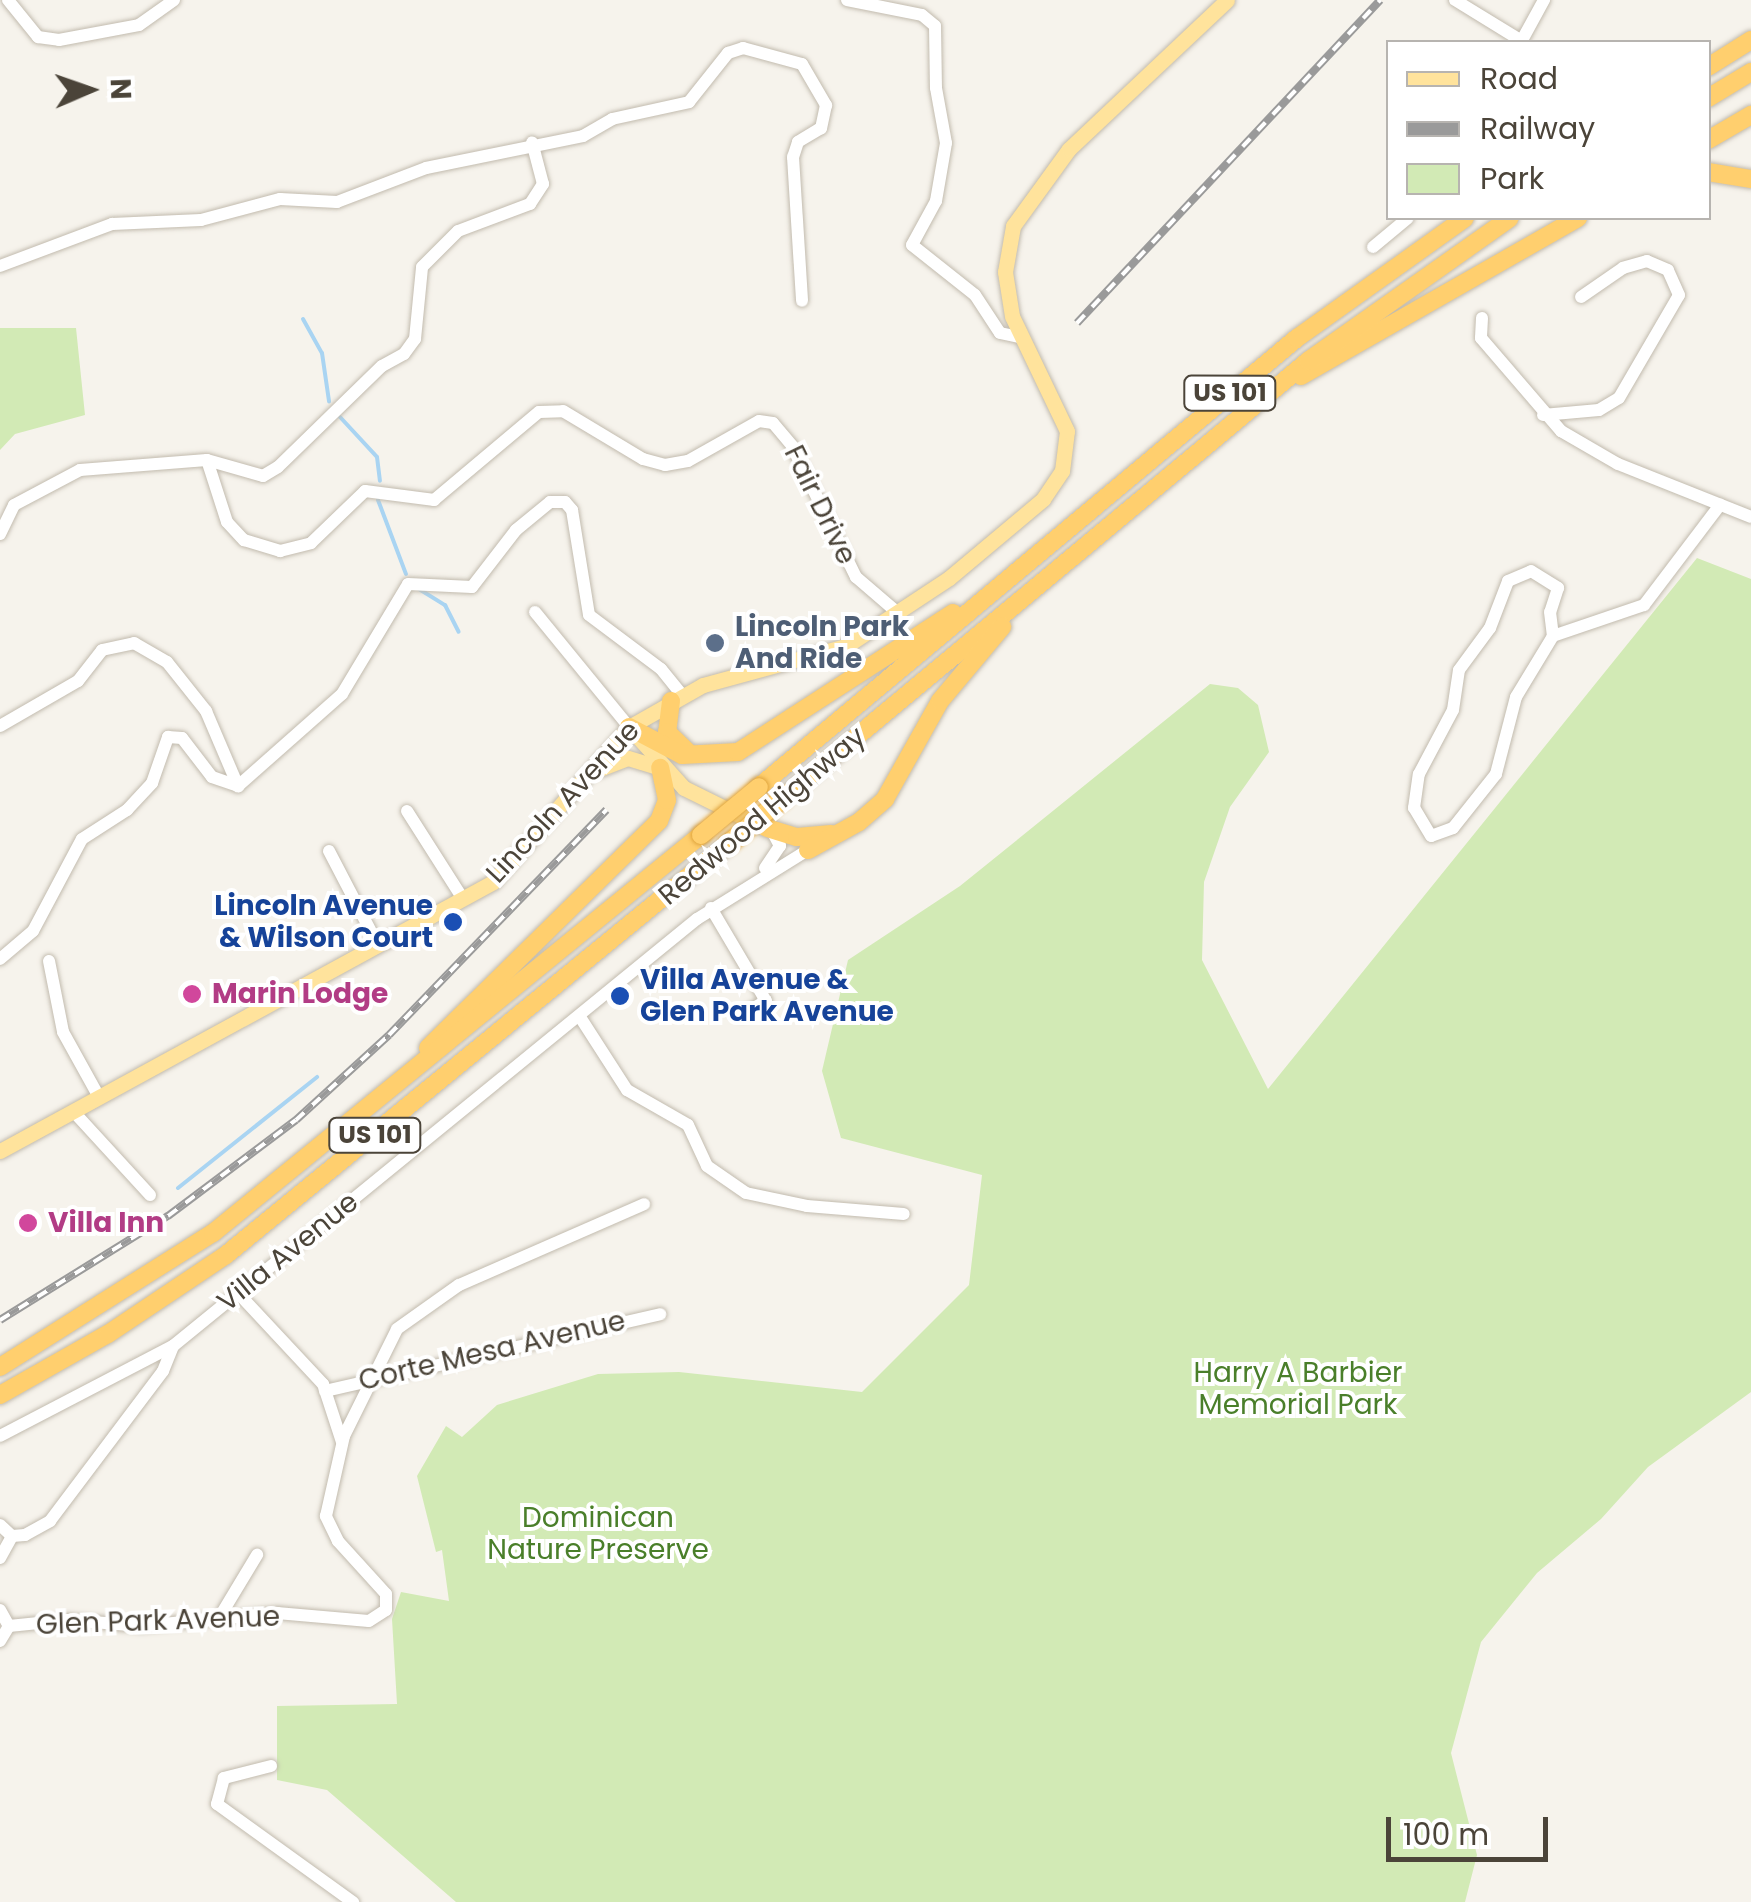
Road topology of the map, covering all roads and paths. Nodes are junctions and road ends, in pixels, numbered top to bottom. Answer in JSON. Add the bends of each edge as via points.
{"nodes":[{"id":1,"x":8,"y":0,"type":"edge"},
{"id":2,"x":174,"y":0,"type":"edge"},
{"id":3,"x":847,"y":0,"type":"edge"},
{"id":4,"x":1455,"y":0,"type":"edge"},
{"id":5,"x":1544,"y":0,"type":"edge"},
{"id":6,"x":1220,"y":3,"type":"edge"},
{"id":7,"x":1519,"y":40,"type":"edge"},
{"id":8,"x":1523,"y":40,"type":"edge"},
{"id":9,"x":1747,"y":42,"type":"edge"},
{"id":10,"x":1711,"y":65,"type":"edge"},
{"id":11,"x":1749,"y":73,"type":"edge"},
{"id":12,"x":1711,"y":96,"type":"edge"},
{"id":13,"x":1751,"y":115,"type":"edge"},
{"id":14,"x":1711,"y":138,"type":"edge"},
{"id":15,"x":532,"y":142,"type":"junction"},
{"id":16,"x":1711,"y":172,"type":"edge"},
{"id":17,"x":1751,"y":178,"type":"edge"},
{"id":18,"x":1406,"y":220,"type":"edge"},
{"id":19,"x":1462,"y":220,"type":"edge"},
{"id":20,"x":1507,"y":220,"type":"edge"},
{"id":21,"x":1577,"y":220,"type":"edge"},
{"id":22,"x":1373,"y":247,"type":"dead end"},
{"id":23,"x":0,"y":266,"type":"edge"},
{"id":24,"x":1581,"y":297,"type":"dead end"},
{"id":25,"x":802,"y":302,"type":"dead end"},
{"id":26,"x":1482,"y":318,"type":"dead end"},
{"id":27,"x":1019,"y":336,"type":"junction"},
{"id":28,"x":1271,"y":391,"type":"junction"},
{"id":29,"x":1543,"y":415,"type":"junction"},
{"id":30,"x":207,"y":460,"type":"junction"},
{"id":31,"x":1720,"y":505,"type":"junction"},
{"id":32,"x":1751,"y":517,"type":"edge"},
{"id":33,"x":0,"y":534,"type":"edge"},
{"id":34,"x":1005,"y":582,"type":"junction"},
{"id":35,"x":1034,"y":589,"type":"junction"},
{"id":36,"x":535,"y":612,"type":"dead end"},
{"id":37,"x":899,"y":614,"type":"junction"},
{"id":38,"x":1553,"y":636,"type":"junction"},
{"id":39,"x":676,"y":698,"type":"junction"},
{"id":40,"x":0,"y":726,"type":"edge"},
{"id":41,"x":629,"y":727,"type":"junction"},
{"id":42,"x":698,"y":758,"type":"junction"},
{"id":43,"x":660,"y":768,"type":"junction"},
{"id":44,"x":586,"y":774,"type":"junction"},
{"id":45,"x":238,"y":786,"type":"junction"},
{"id":46,"x":407,"y":810,"type":"dead end"},
{"id":47,"x":767,"y":828,"type":"junction"},
{"id":48,"x":844,"y":832,"type":"junction"},
{"id":49,"x":808,"y":850,"type":"joint"},
{"id":50,"x":329,"y":852,"type":"dead end"},
{"id":51,"x":757,"y":877,"type":"junction"},
{"id":52,"x":463,"y":899,"type":"junction"},
{"id":53,"x":712,"y":908,"type":"junction"},
{"id":54,"x":378,"y":945,"type":"junction"},
{"id":55,"x":0,"y":959,"type":"edge"},
{"id":56,"x":49,"y":961,"type":"dead end"},
{"id":57,"x":742,"y":1015,"type":"dead end"},
{"id":58,"x":580,"y":1017,"type":"junction"},
{"id":59,"x":98,"y":1097,"type":"junction"},
{"id":60,"x":380,"y":1099,"type":"junction"},
{"id":61,"x":72,"y":1111,"type":"junction"},
{"id":62,"x":0,"y":1151,"type":"edge"},
{"id":63,"x":150,"y":1195,"type":"dead end"},
{"id":64,"x":644,"y":1204,"type":"dead end"},
{"id":65,"x":904,"y":1214,"type":"dead end"},
{"id":66,"x":238,"y":1293,"type":"junction"},
{"id":67,"x":660,"y":1314,"type":"dead end"},
{"id":68,"x":172,"y":1346,"type":"junction"},
{"id":69,"x":0,"y":1367,"type":"edge"},
{"id":70,"x":374,"y":1374,"type":"junction"},
{"id":71,"x":325,"y":1390,"type":"junction"},
{"id":72,"x":0,"y":1395,"type":"edge"},
{"id":73,"x":0,"y":1436,"type":"edge"},
{"id":74,"x":342,"y":1442,"type":"junction"},
{"id":75,"x":0,"y":1526,"type":"edge"},
{"id":76,"x":12,"y":1536,"type":"junction"},
{"id":77,"x":257,"y":1555,"type":"dead end"},
{"id":78,"x":0,"y":1558,"type":"edge"},
{"id":79,"x":0,"y":1610,"type":"edge"},
{"id":80,"x":219,"y":1618,"type":"junction"},
{"id":81,"x":9,"y":1626,"type":"junction"},
{"id":82,"x":0,"y":1641,"type":"edge"},
{"id":83,"x":271,"y":1766,"type":"dead end"},
{"id":84,"x":354,"y":1902,"type":"edge"}],
"edges":[{"from":1,"to":2,"type":"street","via":[[38,37],[59,40],[139,25]]},
{"from":3,"to":27,"type":"street","via":[[922,15],[934,26],[946,143],[936,201],[912,245],[975,295],[1000,333]]},
{"from":4,"to":7,"type":"street"},
{"from":5,"to":8,"type":"street"},
{"from":6,"to":27,"type":"main road","name":"Lincoln Avenue","via":[[1078,140],[1024,207],[1006,248],[1005,272]]},
{"from":9,"to":10,"type":"highway"},
{"from":11,"to":12,"type":"highway"},
{"from":13,"to":14,"type":"highway"},
{"from":15,"to":23,"type":"street","via":[[426,168],[337,202],[280,199],[201,220],[112,224]]},
{"from":15,"to":25,"type":"street","via":[[583,136],[612,119],[689,102],[736,48],[802,64],[826,105],[821,128],[798,142],[793,157]]},
{"from":15,"to":30,"type":"street","via":[[543,184],[530,204],[458,231],[422,267],[415,339],[404,354],[382,366],[264,476]]},
{"from":16,"to":17,"type":"highway"},
{"from":18,"to":22,"type":"street"},
{"from":19,"to":34,"type":"highway","name":"Redwood Highway","number":"US 101","via":[[1297,338]]},
{"from":20,"to":28,"type":"highway","name":"Redwood Highway","number":"US 101"},
{"from":21,"to":28,"type":"highway","via":[[1373,340]]},
{"from":24,"to":29,"type":"street","via":[[1623,268],[1648,261],[1668,270],[1679,295],[1620,398],[1600,410]]},
{"from":26,"to":29,"type":"street","via":[[1480,338]]},
{"from":27,"to":37,"type":"main road","name":"Lincoln Avenue","via":[[1067,426],[1059,478],[1032,508]]},
{"from":28,"to":35,"type":"highway","name":"Redwood Highway","number":"US 101"},
{"from":29,"to":31,"type":"street","via":[[1602,457]]},
{"from":30,"to":33,"type":"street","via":[[80,470],[14,505]]},
{"from":30,"to":37,"type":"street","name":"Fair Drive","via":[[227,522],[244,540],[280,552],[311,543],[365,491],[434,500],[539,412],[563,411],[664,465],[688,462],[759,421],[773,423],[792,446],[856,578]]},
{"from":31,"to":32,"type":"street"},
{"from":31,"to":38,"type":"street","via":[[1644,606]]},
{"from":34,"to":42,"type":"highway","via":[[745,749]]},
{"from":34,"to":60,"type":"highway","name":"Redwood Highway","number":"US 101","bridge":true},
{"from":35,"to":48,"type":"highway","via":[[940,700],[885,800]]},
{"from":35,"to":72,"type":"highway","name":"Redwood Highway","number":"US 101","bridge":true,"via":[[226,1254],[108,1334]]},
{"from":36,"to":41,"type":"street"},
{"from":37,"to":39,"type":"main road","name":"Lincoln Avenue","via":[[846,646]]},
{"from":38,"to":38,"type":"street","via":[[1516,697],[1496,774],[1453,828],[1430,836],[1414,808],[1419,774],[1454,710],[1458,670],[1482,644],[1508,581],[1518,574],[1548,577],[1558,588],[1550,612]]},
{"from":39,"to":41,"type":"main road","name":"Lincoln Avenue"},
{"from":39,"to":42,"type":"highway","via":[[668,736]]},
{"from":39,"to":45,"type":"street","via":[[661,669],[590,615],[572,510],[550,502],[516,530],[472,587],[408,584],[342,694]]},
{"from":40,"to":45,"type":"street","via":[[78,682],[102,650],[134,643],[167,662],[206,711]]},
{"from":41,"to":42,"type":"highway","via":[[668,751]]},
{"from":41,"to":43,"type":"main road"},
{"from":41,"to":44,"type":"main road","name":"Lincoln Avenue"},
{"from":43,"to":44,"type":"main road","via":[[628,758]]},
{"from":43,"to":47,"type":"main road","via":[[697,797]]},
{"from":43,"to":60,"type":"highway","via":[[667,800],[659,821]]},
{"from":44,"to":52,"type":"main road","name":"Lincoln Avenue","via":[[493,882]]},
{"from":45,"to":55,"type":"street","via":[[212,777],[182,738],[168,738],[152,783],[127,810],[82,839],[33,930]]},
{"from":46,"to":52,"type":"street"},
{"from":47,"to":48,"type":"highway","via":[[797,837]]},
{"from":47,"to":51,"type":"street","name":"Villa Avenue","via":[[779,838],[780,850]]},
{"from":48,"to":49,"type":"highway"},
{"from":49,"to":51,"type":"street","name":"Villa Avenue"},
{"from":50,"to":54,"type":"street"},
{"from":51,"to":53,"type":"street","name":"Villa Avenue"},
{"from":52,"to":54,"type":"main road","name":"Lincoln Avenue"},
{"from":53,"to":57,"type":"street","via":[[766,1001]]},
{"from":53,"to":58,"type":"street","name":"Villa Avenue"},
{"from":54,"to":59,"type":"main road","name":"Lincoln Avenue"},
{"from":56,"to":59,"type":"street","via":[[62,1032]]},
{"from":58,"to":65,"type":"street","via":[[627,1090],[688,1125],[707,1166],[746,1192],[806,1206]]},
{"from":58,"to":66,"type":"street","name":"Villa Avenue"},
{"from":59,"to":61,"type":"main road","name":"Lincoln Avenue"},
{"from":60,"to":69,"type":"highway","name":"Redwood Highway","number":"US 101","via":[[175,1260]]},
{"from":61,"to":62,"type":"main road","name":"Lincoln Avenue"},
{"from":61,"to":63,"type":"street"},
{"from":64,"to":70,"type":"street","name":"Glen Park Avenue","via":[[459,1285],[396,1329]]},
{"from":66,"to":68,"type":"street","name":"Villa Avenue"},
{"from":66,"to":71,"type":"street"},
{"from":67,"to":70,"type":"street","name":"Corte Mesa Avenue"},
{"from":68,"to":73,"type":"street"},
{"from":68,"to":76,"type":"street","name":"Villa Avenue","via":[[163,1371],[50,1521]]},
{"from":70,"to":71,"type":"street","name":"Corte Mesa Avenue"},
{"from":70,"to":74,"type":"street","name":"Glen Park Avenue"},
{"from":71,"to":74,"type":"street"},
{"from":74,"to":80,"type":"street","name":"Glen Park Avenue","via":[[326,1516],[338,1541],[386,1594],[386,1610],[369,1621],[277,1614]]},
{"from":75,"to":76,"type":"street"},
{"from":76,"to":78,"type":"street"},
{"from":77,"to":80,"type":"street"},
{"from":79,"to":81,"type":"street","name":"Glen Park Avenue"},
{"from":80,"to":81,"type":"street","name":"Glen Park Avenue","via":[[142,1626],[68,1620]]},
{"from":81,"to":82,"type":"street"},
{"from":83,"to":84,"type":"street","via":[[224,1778],[217,1804]]}]}
